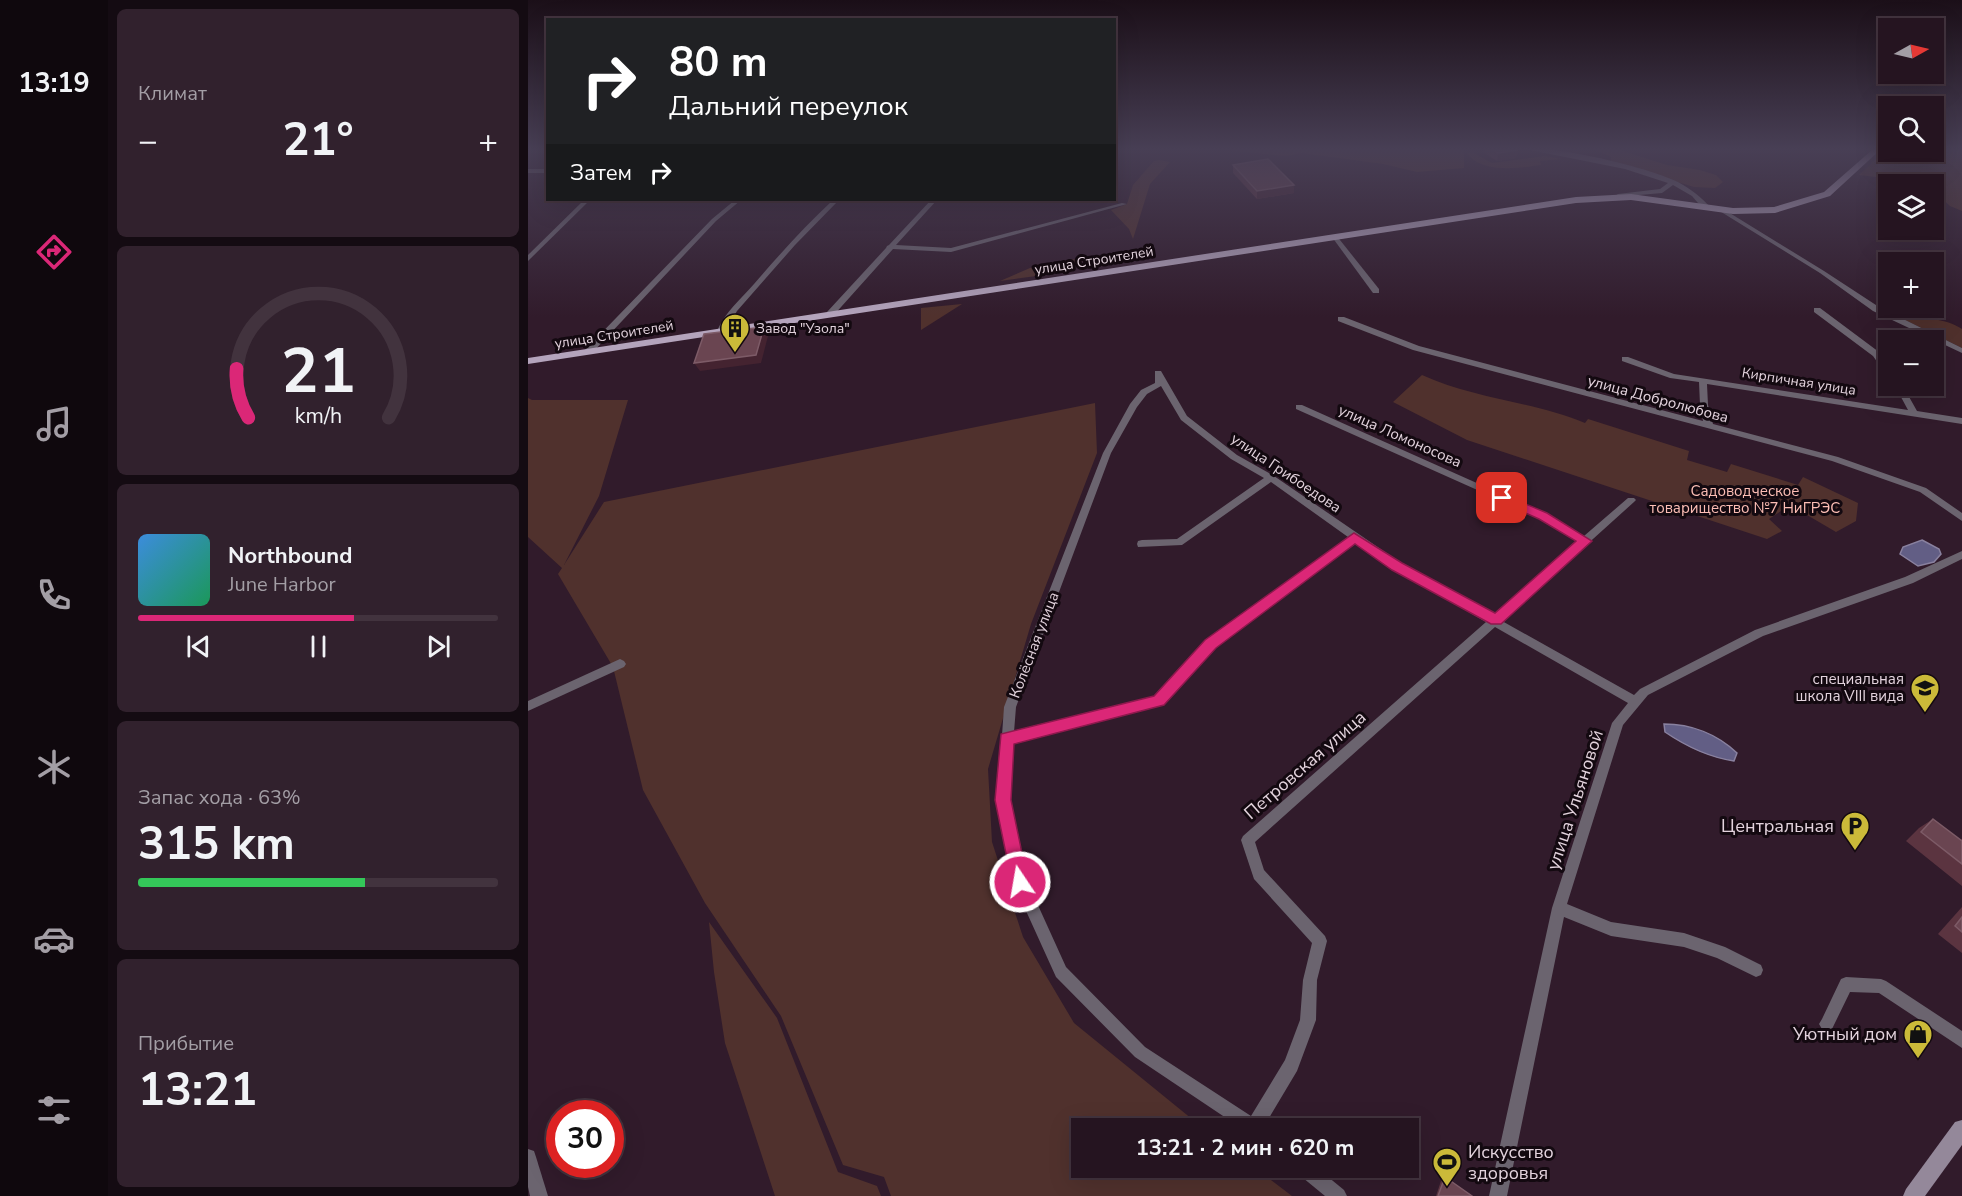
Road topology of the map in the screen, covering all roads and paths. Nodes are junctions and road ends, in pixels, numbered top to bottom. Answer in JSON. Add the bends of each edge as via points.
{"nodes":[{"id":1,"x":581,"y":206,"type":"edge"},
{"id":2,"x":731,"y":206,"type":"edge"},
{"id":3,"x":830,"y":206,"type":"edge"},
{"id":4,"x":929,"y":206,"type":"edge"},
{"id":5,"x":1117,"y":206,"type":"edge"},
{"id":6,"x":1537,"y":206,"type":"edge"},
{"id":7,"x":1694,"y":206,"type":"edge"},
{"id":8,"x":1791,"y":206,"type":"edge"},
{"id":9,"x":1707,"y":208,"type":"joint"},
{"id":10,"x":1720,"y":209,"type":"junction"},
{"id":11,"x":1334,"y":236,"type":"junction"},
{"id":12,"x":889,"y":248,"type":"junction"},
{"id":13,"x":528,"y":259,"type":"edge"},
{"id":14,"x":1376,"y":291,"type":"dead end"},
{"id":15,"x":1817,"y":310,"type":"dead end"},
{"id":16,"x":830,"y":314,"type":"junction"},
{"id":17,"x":1341,"y":319,"type":"dead end"},
{"id":18,"x":721,"y":331,"type":"junction"},
{"id":19,"x":1962,"y":351,"type":"edge"},
{"id":20,"x":588,"y":352,"type":"junction"},
{"id":21,"x":1878,"y":357,"type":"edge"},
{"id":22,"x":1625,"y":359,"type":"dead end"},
{"id":23,"x":528,"y":361,"type":"edge"},
{"id":24,"x":1158,"y":373,"type":"joint"},
{"id":25,"x":1703,"y":380,"type":"junction"},
{"id":26,"x":1905,"y":396,"type":"edge"},
{"id":27,"x":1299,"y":407,"type":"dead end"},
{"id":28,"x":1914,"y":413,"type":"junction"},
{"id":29,"x":1962,"y":421,"type":"edge"},
{"id":30,"x":1709,"y":427,"type":"junction"},
{"id":31,"x":1271,"y":478,"type":"junction"},
{"id":32,"x":1631,"y":500,"type":"dead end"},
{"id":33,"x":1962,"y":518,"type":"edge"},
{"id":34,"x":1354,"y":537,"type":"junction"},
{"id":35,"x":1585,"y":541,"type":"junction"},
{"id":36,"x":1142,"y":544,"type":"dead end"},
{"id":37,"x":1962,"y":555,"type":"edge"},
{"id":38,"x":1496,"y":620,"type":"junction"},
{"id":39,"x":620,"y":664,"type":"dead end"},
{"id":40,"x":1636,"y":702,"type":"junction"},
{"id":41,"x":528,"y":706,"type":"edge"},
{"id":42,"x":1006,"y":739,"type":"junction"},
{"id":43,"x":1559,"y":908,"type":"junction"},
{"id":44,"x":1756,"y":970,"type":"dead end"},
{"id":45,"x":1827,"y":1024,"type":"dead end"},
{"id":46,"x":1962,"y":1040,"type":"edge"},
{"id":47,"x":1241,"y":1118,"type":"edge"},
{"id":48,"x":1260,"y":1118,"type":"edge"},
{"id":49,"x":1962,"y":1129,"type":"edge"},
{"id":50,"x":528,"y":1157,"type":"edge"},
{"id":51,"x":1316,"y":1178,"type":"edge"},
{"id":52,"x":539,"y":1196,"type":"edge"},
{"id":53,"x":1338,"y":1196,"type":"edge"},
{"id":54,"x":1498,"y":1196,"type":"edge"},
{"id":55,"x":1913,"y":1196,"type":"edge"}],
"edges":[{"from":1,"to":13,"type":"street"},
{"from":2,"to":20,"type":"street"},
{"from":3,"to":18,"type":"street","via":[[747,295]]},
{"from":4,"to":12,"type":"street"},
{"from":5,"to":12,"type":"street","via":[[951,250]]},
{"from":6,"to":11,"type":"main road","name":"улица Строителей"},
{"from":7,"to":9,"type":"main road","name":"улица Строителей"},
{"from":8,"to":10,"type":"main road","name":"улица Строителей","via":[[1775,210]]},
{"from":9,"to":10,"type":"main road","name":"улица Строителей"},
{"from":10,"to":19,"type":"street","via":[[1876,309]]},
{"from":11,"to":14,"type":"street"},
{"from":11,"to":16,"type":"main road","name":"улица Строителей"},
{"from":12,"to":16,"type":"street"},
{"from":15,"to":21,"type":"street"},
{"from":16,"to":18,"type":"main road","name":"улица Строителей"},
{"from":17,"to":30,"type":"street","name":"улица Добролюбова","via":[[1416,348]]},
{"from":18,"to":20,"type":"main road","name":"улица Строителей"},
{"from":20,"to":23,"type":"main road","name":"улица Строителей"},
{"from":22,"to":25,"type":"street","name":"Кирпичная улица","via":[[1672,376]]},
{"from":24,"to":31,"type":"street","name":"улица Грибоедова","via":[[1174,403],[1197,431]]},
{"from":24,"to":42,"type":"street","name":"Колёсная улица","via":[[1159,384],[1138,399],[1107,453],[1010,707]]},
{"from":25,"to":28,"type":"street","name":"Кирпичная улица"},
{"from":25,"to":30,"type":"street"},
{"from":26,"to":28,"type":"street"},
{"from":27,"to":35,"type":"street","name":"улица Ломоносова","via":[[1543,516]]},
{"from":28,"to":29,"type":"street","name":"Кирпичная улица"},
{"from":30,"to":33,"type":"street","name":"улица Добролюбова","via":[[1890,477],[1923,490]]},
{"from":31,"to":34,"type":"street","name":"улица Грибоедова"},
{"from":31,"to":36,"type":"street","via":[[1179,542]]},
{"from":32,"to":35,"type":"street","name":"Петровская улица"},
{"from":34,"to":38,"type":"street","name":"улица Грибоедова","via":[[1397,566]]},
{"from":34,"to":42,"type":"street","via":[[1210,644],[1159,701]]},
{"from":35,"to":38,"type":"street","name":"Петровская улица"},
{"from":37,"to":40,"type":"street","name":"улица Ульяновой","via":[[1909,580],[1759,633],[1644,692]]},
{"from":38,"to":40,"type":"street","name":"улица Грибоедова"},
{"from":38,"to":48,"type":"street","name":"Петровская улица","via":[[1248,840],[1259,874],[1320,941],[1310,980],[1308,1020],[1291,1065]]},
{"from":39,"to":41,"type":"street"},
{"from":40,"to":43,"type":"street","name":"улица Ульяновой","via":[[1618,723]]},
{"from":42,"to":47,"type":"street","name":"Колёсная улица","via":[[1003,800],[1020,882],[1061,972],[1140,1052]]},
{"from":43,"to":44,"type":"street","via":[[1611,929],[1684,940]]},
{"from":43,"to":54,"type":"street","name":"улица Ульяновой"},
{"from":45,"to":46,"type":"street","via":[[1846,984],[1881,986]]},
{"from":49,"to":55,"type":"main road"},
{"from":50,"to":52,"type":"street"},
{"from":51,"to":53,"type":"street"}]}
